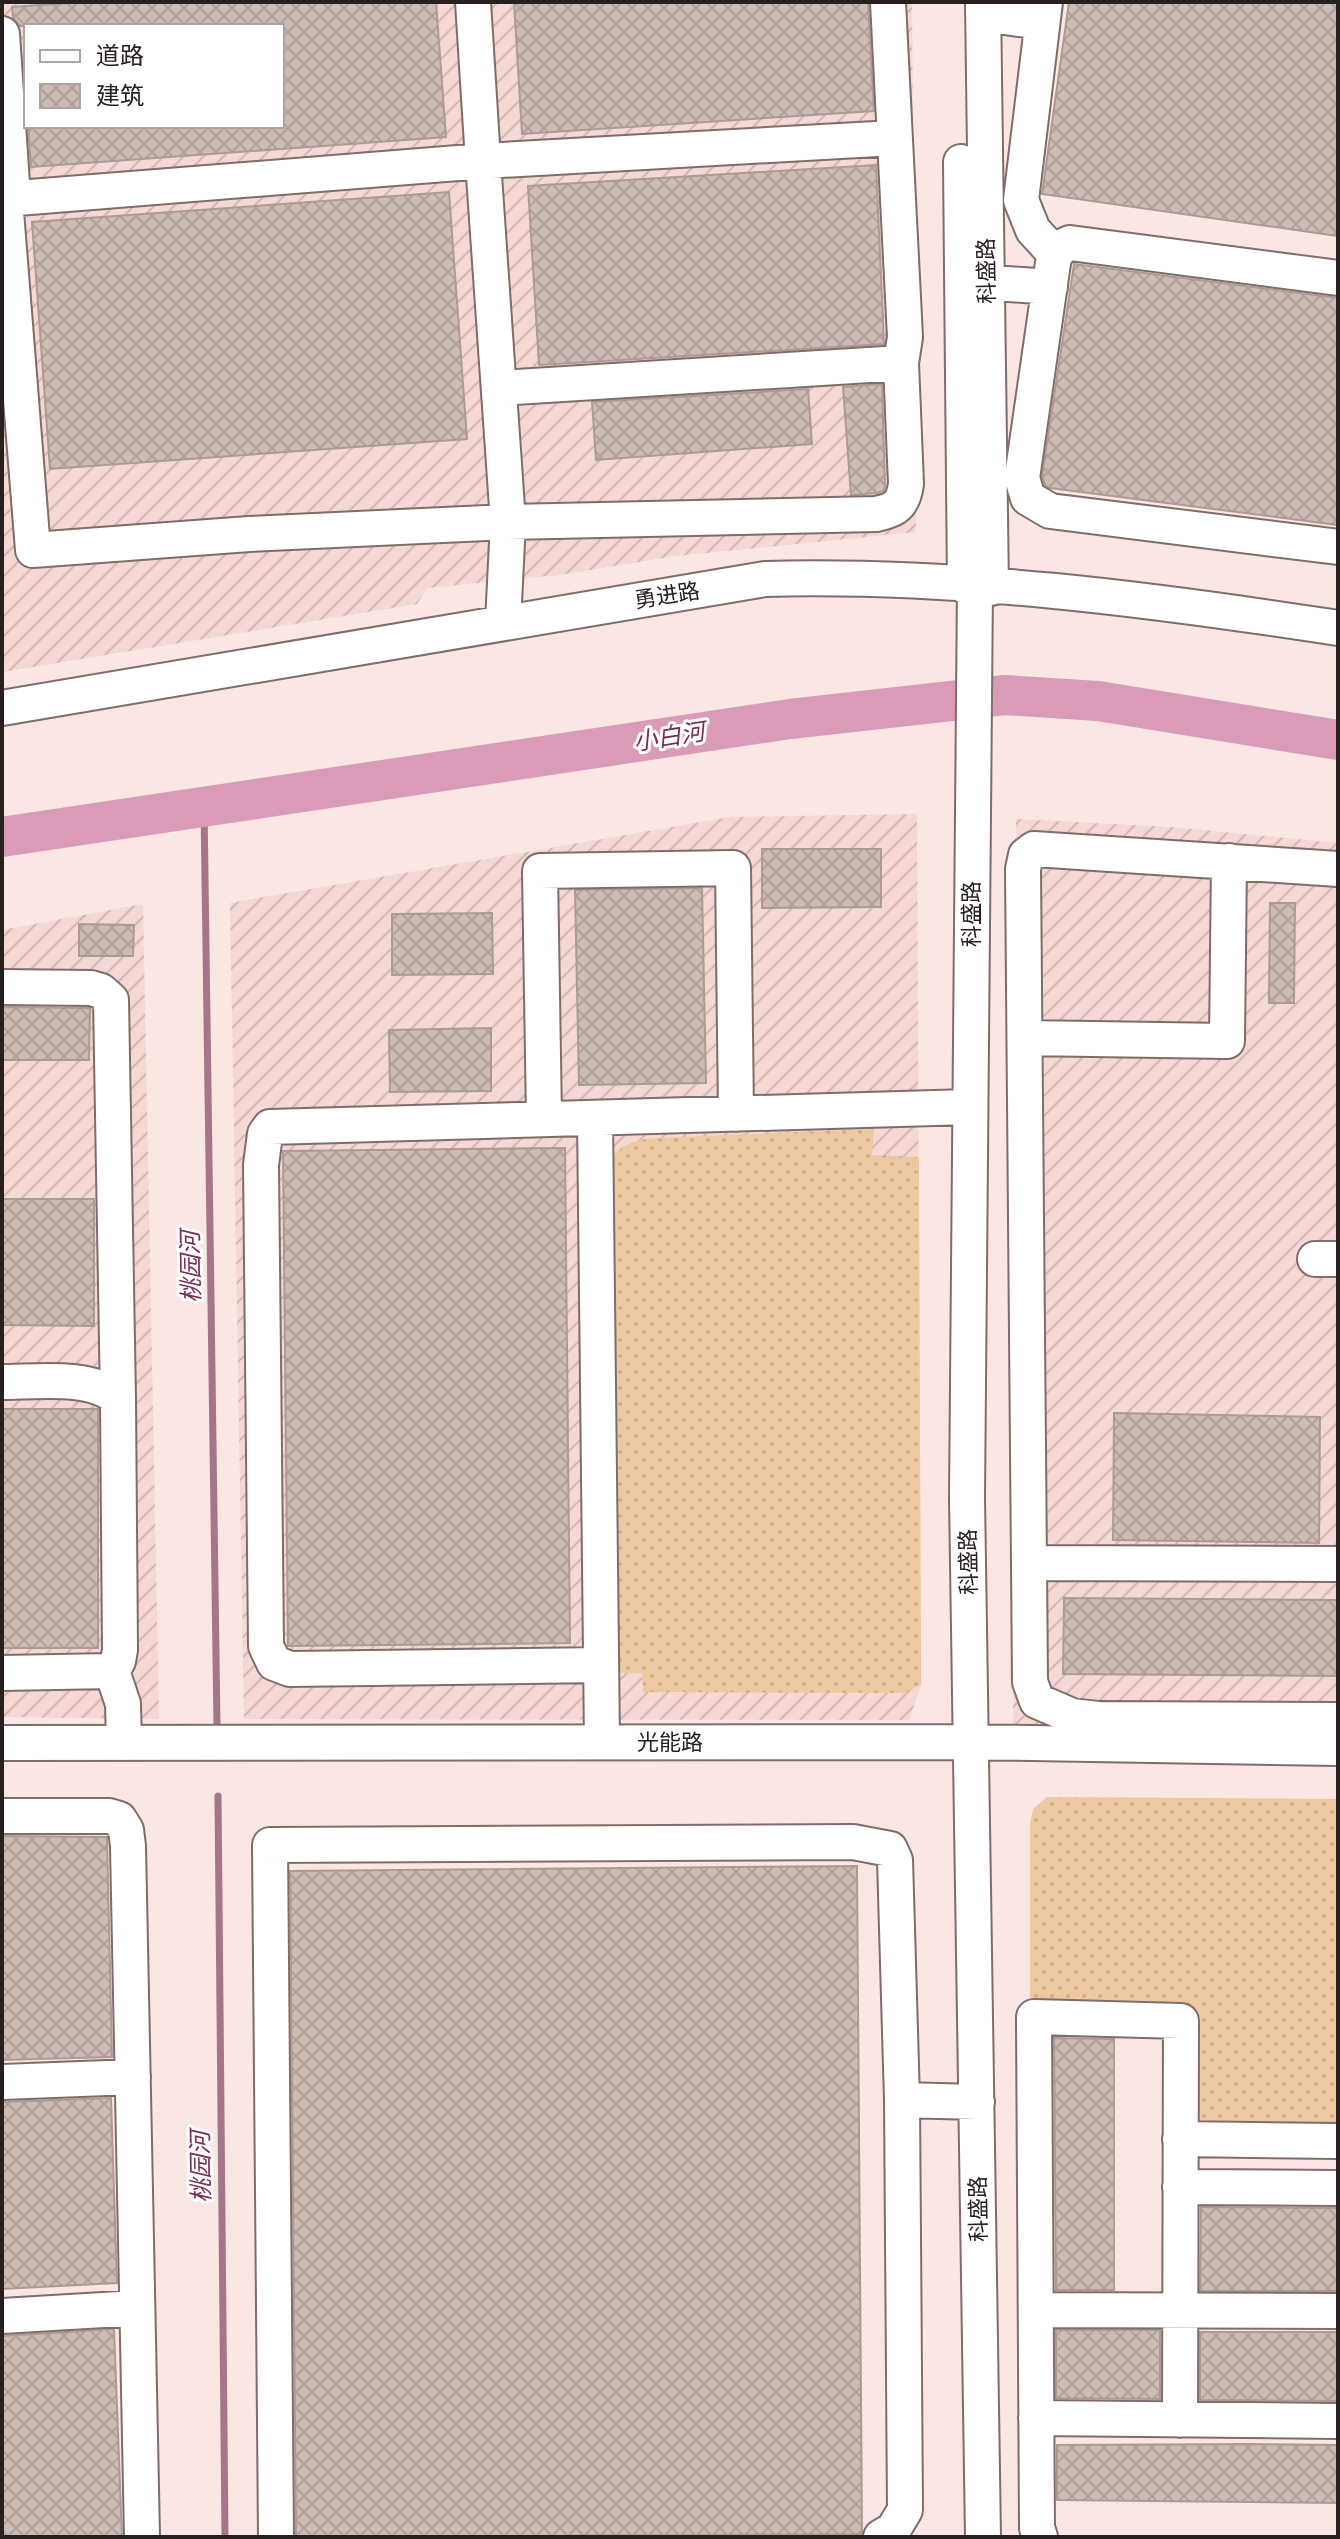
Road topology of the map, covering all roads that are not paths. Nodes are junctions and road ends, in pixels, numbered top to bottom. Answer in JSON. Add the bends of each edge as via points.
{"nodes":[{"id":1,"x":473,"y":2,"type":"edge"},
{"id":2,"x":888,"y":2,"type":"edge"},
{"id":3,"x":975,"y":6,"type":"edge"},
{"id":4,"x":1044,"y":12,"type":"edge"},
{"id":5,"x":2,"y":34,"type":"edge"},
{"id":6,"x":894,"y":138,"type":"junction"},
{"id":7,"x":483,"y":161,"type":"junction"},
{"id":8,"x":13,"y":199,"type":"junction"},
{"id":9,"x":1052,"y":271,"type":"junction"},
{"id":10,"x":1338,"y":278,"type":"edge"},
{"id":11,"x":974,"y":282,"type":"junction"},
{"id":12,"x":901,"y":363,"type":"junction"},
{"id":13,"x":499,"y":388,"type":"junction"},
{"id":14,"x":508,"y":522,"type":"junction"},
{"id":15,"x":1338,"y":547,"type":"edge"},
{"id":16,"x":977,"y":587,"type":"junction"},
{"id":17,"x":503,"y":623,"type":"junction"},
{"id":18,"x":1338,"y":628,"type":"edge"},
{"id":19,"x":2,"y":708,"type":"edge"},
{"id":20,"x":1229,"y":861,"type":"junction"},
{"id":21,"x":1338,"y":869,"type":"edge"},
{"id":22,"x":2,"y":987,"type":"edge"},
{"id":23,"x":1025,"y":1038,"type":"junction"},
{"id":24,"x":969,"y":1107,"type":"junction"},
{"id":25,"x":736,"y":1114,"type":"junction"},
{"id":26,"x":595,"y":1118,"type":"junction"},
{"id":27,"x":544,"y":1119,"type":"junction"},
{"id":28,"x":2,"y":1382,"type":"edge"},
{"id":29,"x":118,"y":1399,"type":"junction"},
{"id":30,"x":1029,"y":1563,"type":"junction"},
{"id":31,"x":1338,"y":1564,"type":"edge"},
{"id":32,"x":601,"y":1665,"type":"junction"},
{"id":33,"x":112,"y":1671,"type":"junction"},
{"id":34,"x":2,"y":1673,"type":"edge"},
{"id":35,"x":1338,"y":1720,"type":"edge"},
{"id":36,"x":602,"y":1742,"type":"junction"},
{"id":37,"x":971,"y":1742,"type":"junction"},
{"id":38,"x":2,"y":1743,"type":"edge"},
{"id":39,"x":124,"y":1743,"type":"junction"},
{"id":40,"x":1338,"y":1748,"type":"edge"},
{"id":41,"x":2,"y":1816,"type":"edge"},
{"id":42,"x":133,"y":2077,"type":"junction"},
{"id":43,"x":2,"y":2082,"type":"edge"},
{"id":44,"x":902,"y":2100,"type":"junction"},
{"id":45,"x":977,"y":2102,"type":"junction"},
{"id":46,"x":1180,"y":2139,"type":"junction"},
{"id":47,"x":1338,"y":2141,"type":"edge"},
{"id":48,"x":1180,"y":2187,"type":"junction"},
{"id":49,"x":1338,"y":2188,"type":"edge"},
{"id":50,"x":137,"y":2308,"type":"junction"},
{"id":51,"x":1036,"y":2310,"type":"junction"},
{"id":52,"x":1180,"y":2310,"type":"junction"},
{"id":53,"x":1338,"y":2311,"type":"edge"},
{"id":54,"x":2,"y":2316,"type":"edge"},
{"id":55,"x":1036,"y":2418,"type":"junction"},
{"id":56,"x":1180,"y":2420,"type":"junction"},
{"id":57,"x":1338,"y":2421,"type":"edge"},
{"id":58,"x":142,"y":2537,"type":"edge"},
{"id":59,"x":276,"y":2537,"type":"edge"},
{"id":60,"x":881,"y":2537,"type":"edge"},
{"id":61,"x":983,"y":2537,"type":"edge"},
{"id":62,"x":1040,"y":2537,"type":"edge"}],
"edges":[{"from":1,"to":7,"type":"street"},
{"from":2,"to":6,"type":"street"},
{"from":3,"to":4,"type":"street"},
{"from":3,"to":11,"type":"street","name":"科盛路"},
{"from":4,"to":9,"type":"street","via":[[1021,200]]},
{"from":5,"to":8,"type":"street"},
{"from":6,"to":7,"type":"street"},
{"from":6,"to":12,"type":"street","via":[[905,337]]},
{"from":7,"to":8,"type":"street"},
{"from":7,"to":13,"type":"street"},
{"from":8,"to":14,"type":"street","via":[[5,199],[33,550]]},
{"from":9,"to":10,"type":"street","via":[[1062,246],[1070,243]]},
{"from":9,"to":11,"type":"street"},
{"from":9,"to":15,"type":"street","via":[[1022,478],[1028,498],[1050,511]]},
{"from":11,"to":16,"type":"street","name":"科盛路"},
{"from":12,"to":13,"type":"street"},
{"from":12,"to":14,"type":"street","via":[[906,484],[904,500],[894,511]]},
{"from":13,"to":14,"type":"street"},
{"from":14,"to":17,"type":"street"},
{"from":16,"to":17,"type":"street","name":"勇进路","via":[[765,579]]},
{"from":16,"to":18,"type":"street","name":"勇进路","via":[[1168,602]]},
{"from":16,"to":24,"type":"street","name":"科盛路"},
{"from":17,"to":19,"type":"street","name":"勇进路"},
{"from":20,"to":21,"type":"street"},
{"from":20,"to":23,"type":"street","via":[[1227,1041]]},
{"from":20,"to":23,"type":"street","via":[[1034,849],[1026,855]]},
{"from":22,"to":29,"type":"street","via":[[91,988],[111,1000]]},
{"from":23,"to":30,"type":"street"},
{"from":24,"to":25,"type":"street"},
{"from":24,"to":37,"type":"street","name":"科盛路"},
{"from":25,"to":26,"type":"street"},
{"from":25,"to":27,"type":"street","via":[[733,868],[540,871]]},
{"from":26,"to":27,"type":"street"},
{"from":26,"to":32,"type":"street"},
{"from":27,"to":32,"type":"street","via":[[270,1127],[265,1134],[261,1165],[266,1646],[274,1663],[290,1669]]},
{"from":28,"to":29,"type":"street","via":[[98,1385]]},
{"from":29,"to":33,"type":"street","via":[[120,1650]]},
{"from":30,"to":31,"type":"street"},
{"from":30,"to":35,"type":"street","via":[[1030,1682],[1037,1701],[1053,1710],[1098,1719]]},
{"from":32,"to":36,"type":"street"},
{"from":33,"to":34,"type":"street"},
{"from":33,"to":39,"type":"street","via":[[123,1704]]},
{"from":36,"to":37,"type":"street","name":"光能路"},
{"from":36,"to":39,"type":"street","name":"光能路"},
{"from":37,"to":40,"type":"street","name":"光能路"},
{"from":37,"to":45,"type":"street","name":"科盛路"},
{"from":38,"to":39,"type":"street","name":"光能路"},
{"from":41,"to":42,"type":"street","via":[[109,1816],[119,1819],[126,1830]]},
{"from":42,"to":43,"type":"street"},
{"from":42,"to":50,"type":"street"},
{"from":44,"to":45,"type":"street"},
{"from":44,"to":59,"type":"street","via":[[895,1860],[890,1849],[853,1842],[270,1845]]},
{"from":44,"to":60,"type":"street","via":[[905,2510],[893,2530]]},
{"from":45,"to":61,"type":"street","name":"科盛路"},
{"from":46,"to":47,"type":"street"},
{"from":46,"to":48,"type":"street"},
{"from":46,"to":51,"type":"street","via":[[1181,2021],[1034,2017]]},
{"from":48,"to":49,"type":"street"},
{"from":48,"to":52,"type":"street"},
{"from":50,"to":54,"type":"street"},
{"from":50,"to":58,"type":"street"},
{"from":51,"to":52,"type":"street"},
{"from":51,"to":55,"type":"street"},
{"from":52,"to":53,"type":"street"},
{"from":52,"to":56,"type":"street"},
{"from":55,"to":56,"type":"street"},
{"from":55,"to":62,"type":"street"},
{"from":56,"to":57,"type":"street"}]}
